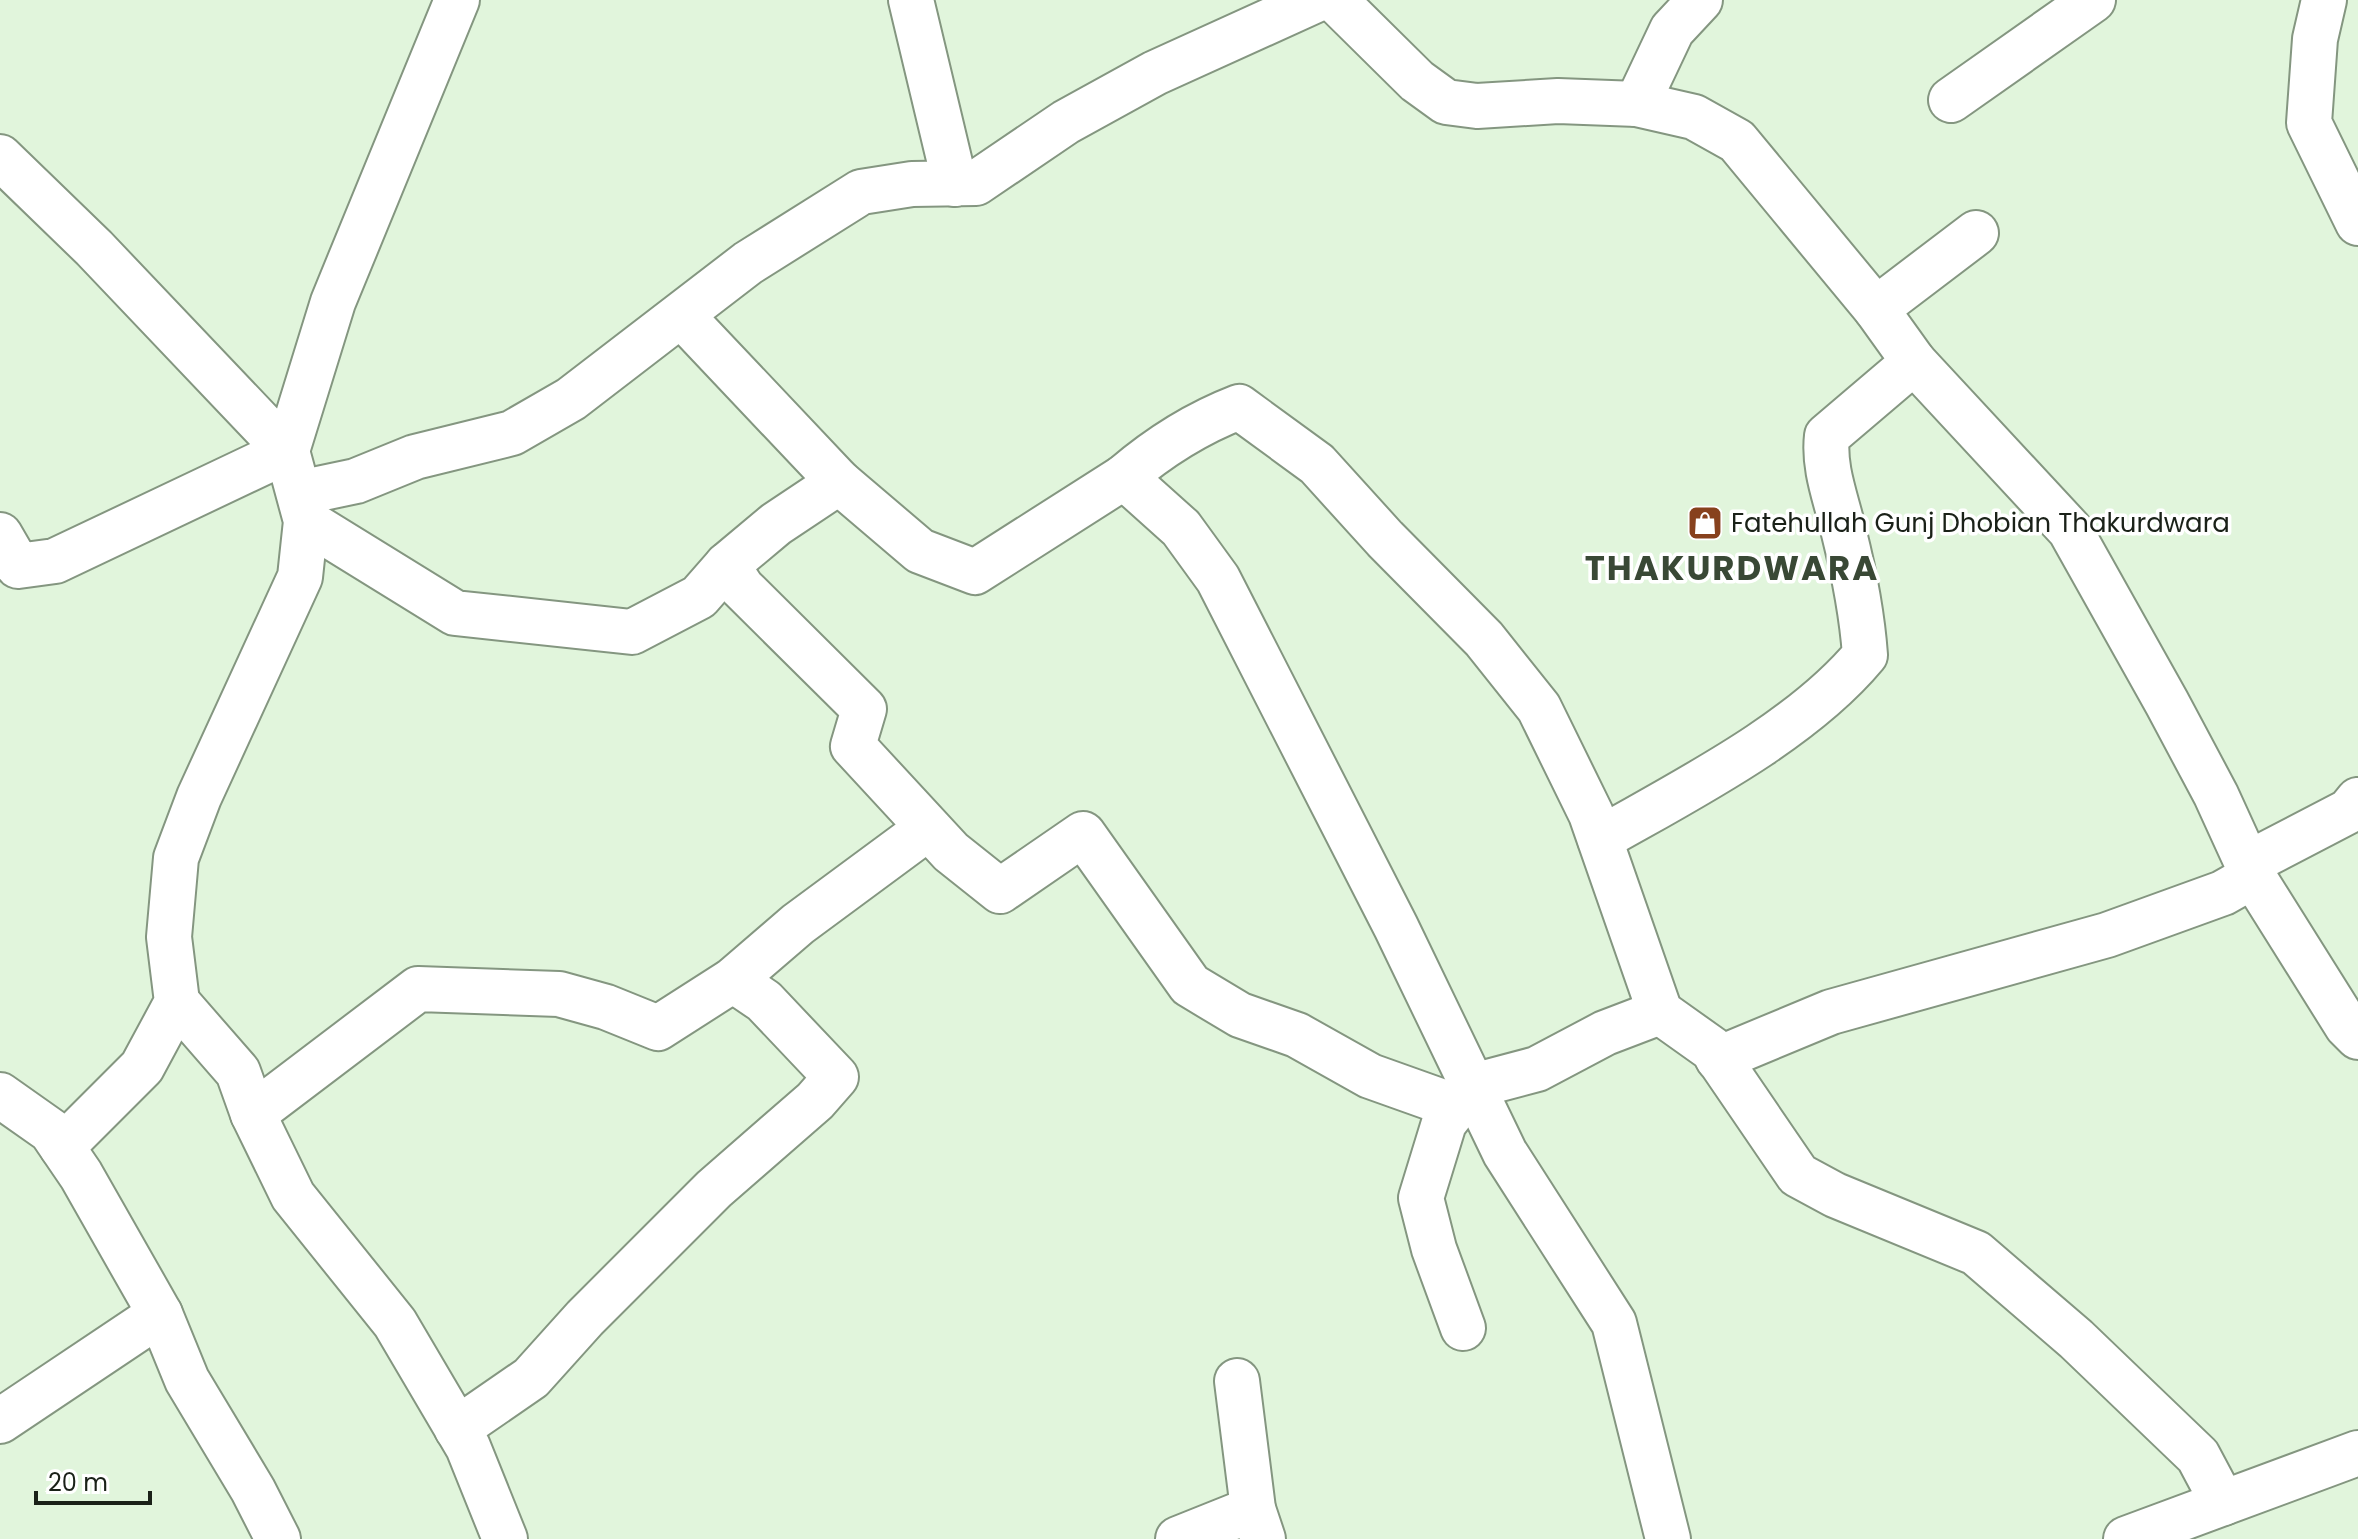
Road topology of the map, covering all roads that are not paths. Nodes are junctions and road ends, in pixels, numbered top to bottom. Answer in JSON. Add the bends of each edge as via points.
{"nodes":[{"id":1,"x":457,"y":0,"type":"edge"},
{"id":2,"x":911,"y":0,"type":"edge"},
{"id":3,"x":1316,"y":0,"type":"edge"},
{"id":4,"x":1335,"y":0,"type":"edge"},
{"id":5,"x":1700,"y":0,"type":"edge"},
{"id":6,"x":2093,"y":0,"type":"edge"},
{"id":7,"x":2324,"y":0,"type":"edge"},
{"id":8,"x":1951,"y":100,"type":"dead end"},
{"id":9,"x":1637,"y":104,"type":"junction"},
{"id":10,"x":0,"y":157,"type":"edge"},
{"id":11,"x":955,"y":184,"type":"junction"},
{"id":12,"x":2358,"y":223,"type":"edge"},
{"id":13,"x":1976,"y":233,"type":"dead end"},
{"id":14,"x":1876,"y":309,"type":"junction"},
{"id":15,"x":682,"y":316,"type":"junction"},
{"id":16,"x":1914,"y":362,"type":"junction"},
{"id":17,"x":287,"y":451,"type":"junction"},
{"id":18,"x":1124,"y":477,"type":"junction"},
{"id":19,"x":839,"y":482,"type":"junction"},
{"id":20,"x":302,"y":507,"type":"junction"},
{"id":21,"x":0,"y":535,"type":"edge"},
{"id":22,"x":727,"y":565,"type":"junction"},
{"id":23,"x":2358,"y":800,"type":"edge"},
{"id":24,"x":928,"y":828,"type":"junction"},
{"id":25,"x":1600,"y":839,"type":"junction"},
{"id":26,"x":2250,"y":870,"type":"junction"},
{"id":27,"x":733,"y":980,"type":"junction"},
{"id":28,"x":177,"y":1002,"type":"junction"},
{"id":29,"x":1660,"y":1012,"type":"junction"},
{"id":30,"x":2358,"y":1037,"type":"edge"},
{"id":31,"x":1718,"y":1059,"type":"junction"},
{"id":32,"x":0,"y":1095,"type":"edge"},
{"id":33,"x":1465,"y":1096,"type":"junction"},
{"id":34,"x":253,"y":1114,"type":"junction"},
{"id":35,"x":62,"y":1147,"type":"junction"},
{"id":36,"x":160,"y":1314,"type":"junction"},
{"id":37,"x":1463,"y":1328,"type":"dead end"},
{"id":38,"x":1237,"y":1381,"type":"dead end"},
{"id":39,"x":0,"y":1421,"type":"edge"},
{"id":40,"x":457,"y":1429,"type":"junction"},
{"id":41,"x":2358,"y":1453,"type":"edge"},
{"id":42,"x":2223,"y":1503,"type":"junction"},
{"id":43,"x":1258,"y":1524,"type":"edge"},
{"id":44,"x":278,"y":1539,"type":"edge"},
{"id":45,"x":505,"y":1539,"type":"edge"},
{"id":46,"x":1178,"y":1539,"type":"edge"},
{"id":47,"x":1668,"y":1539,"type":"edge"},
{"id":48,"x":2126,"y":1539,"type":"edge"}],
"edges":[{"from":1,"to":17,"type":"street","via":[[333,302]]},
{"from":2,"to":11,"type":"street"},
{"from":3,"to":11,"type":"street","via":[[1155,73],[1066,122],[976,183]]},
{"from":4,"to":9,"type":"street","via":[[1417,81],[1446,102]]},
{"from":5,"to":9,"type":"street","via":[[1672,30]]},
{"from":6,"to":8,"type":"street"},
{"from":7,"to":12,"type":"street","via":[[2315,39],[2309,123]]},
{"from":9,"to":14,"type":"street","via":[[1694,117],[1737,141]]},
{"from":10,"to":17,"type":"street"},
{"from":11,"to":15,"type":"street","via":[[861,192],[748,263]]},
{"from":13,"to":14,"type":"street"},
{"from":14,"to":16,"type":"street"},
{"from":15,"to":19,"type":"street"},
{"from":15,"to":20,"type":"street","via":[[571,399],[512,433],[415,457]]},
{"from":16,"to":25,"type":"street","via":[[1827,436],[1825,456],[1849,552],[1865,655],[1847,677],[1732,764]]},
{"from":16,"to":26,"type":"street","via":[[2070,530],[2167,703]]},
{"from":17,"to":20,"type":"street"},
{"from":17,"to":21,"type":"street","via":[[55,561],[18,566]]},
{"from":18,"to":19,"type":"street","via":[[975,572],[920,551]]},
{"from":18,"to":25,"type":"street","via":[[1201,422],[1239,407],[1276,432],[1317,464],[1484,639],[1539,708]]},
{"from":18,"to":33,"type":"street","via":[[1181,528],[1218,579],[1389,913]]},
{"from":19,"to":22,"type":"street"},
{"from":20,"to":22,"type":"street","via":[[455,613],[632,632],[699,597]]},
{"from":20,"to":28,"type":"street","via":[[300,577],[176,858],[169,937]]},
{"from":22,"to":24,"type":"street","via":[[742,588],[864,709],[853,746]]},
{"from":23,"to":26,"type":"street","via":[[2349,811]]},
{"from":24,"to":27,"type":"street","via":[[798,924]]},
{"from":24,"to":33,"type":"street","via":[[1000,891],[1083,834],[1190,985],[1240,1015],[1297,1035],[1370,1076]]},
{"from":25,"to":29,"type":"street"},
{"from":26,"to":30,"type":"street"},
{"from":26,"to":31,"type":"street","via":[[2223,893],[2107,935],[1831,1012]]},
{"from":27,"to":34,"type":"street","via":[[658,1028],[559,994],[418,989]]},
{"from":27,"to":40,"type":"street","via":[[764,1001],[836,1077],[714,1189],[531,1378]]},
{"from":28,"to":34,"type":"street","via":[[238,1072]]},
{"from":28,"to":35,"type":"street","via":[[142,1067]]},
{"from":29,"to":31,"type":"street"},
{"from":29,"to":33,"type":"street"},
{"from":31,"to":42,"type":"street","via":[[1798,1175],[1976,1253],[2076,1339],[2198,1456]]},
{"from":32,"to":35,"type":"street","via":[[51,1131]]},
{"from":33,"to":37,"type":"street","via":[[1444,1123],[1421,1198]]},
{"from":33,"to":47,"type":"street","via":[[1614,1323]]},
{"from":34,"to":40,"type":"street","via":[[293,1196],[395,1323]]},
{"from":35,"to":36,"type":"street"},
{"from":36,"to":39,"type":"street"},
{"from":36,"to":44,"type":"street","via":[[187,1380]]},
{"from":38,"to":43,"type":"street"},
{"from":40,"to":45,"type":"street"},
{"from":41,"to":42,"type":"street"},
{"from":42,"to":48,"type":"street"},
{"from":43,"to":46,"type":"street"}]}
